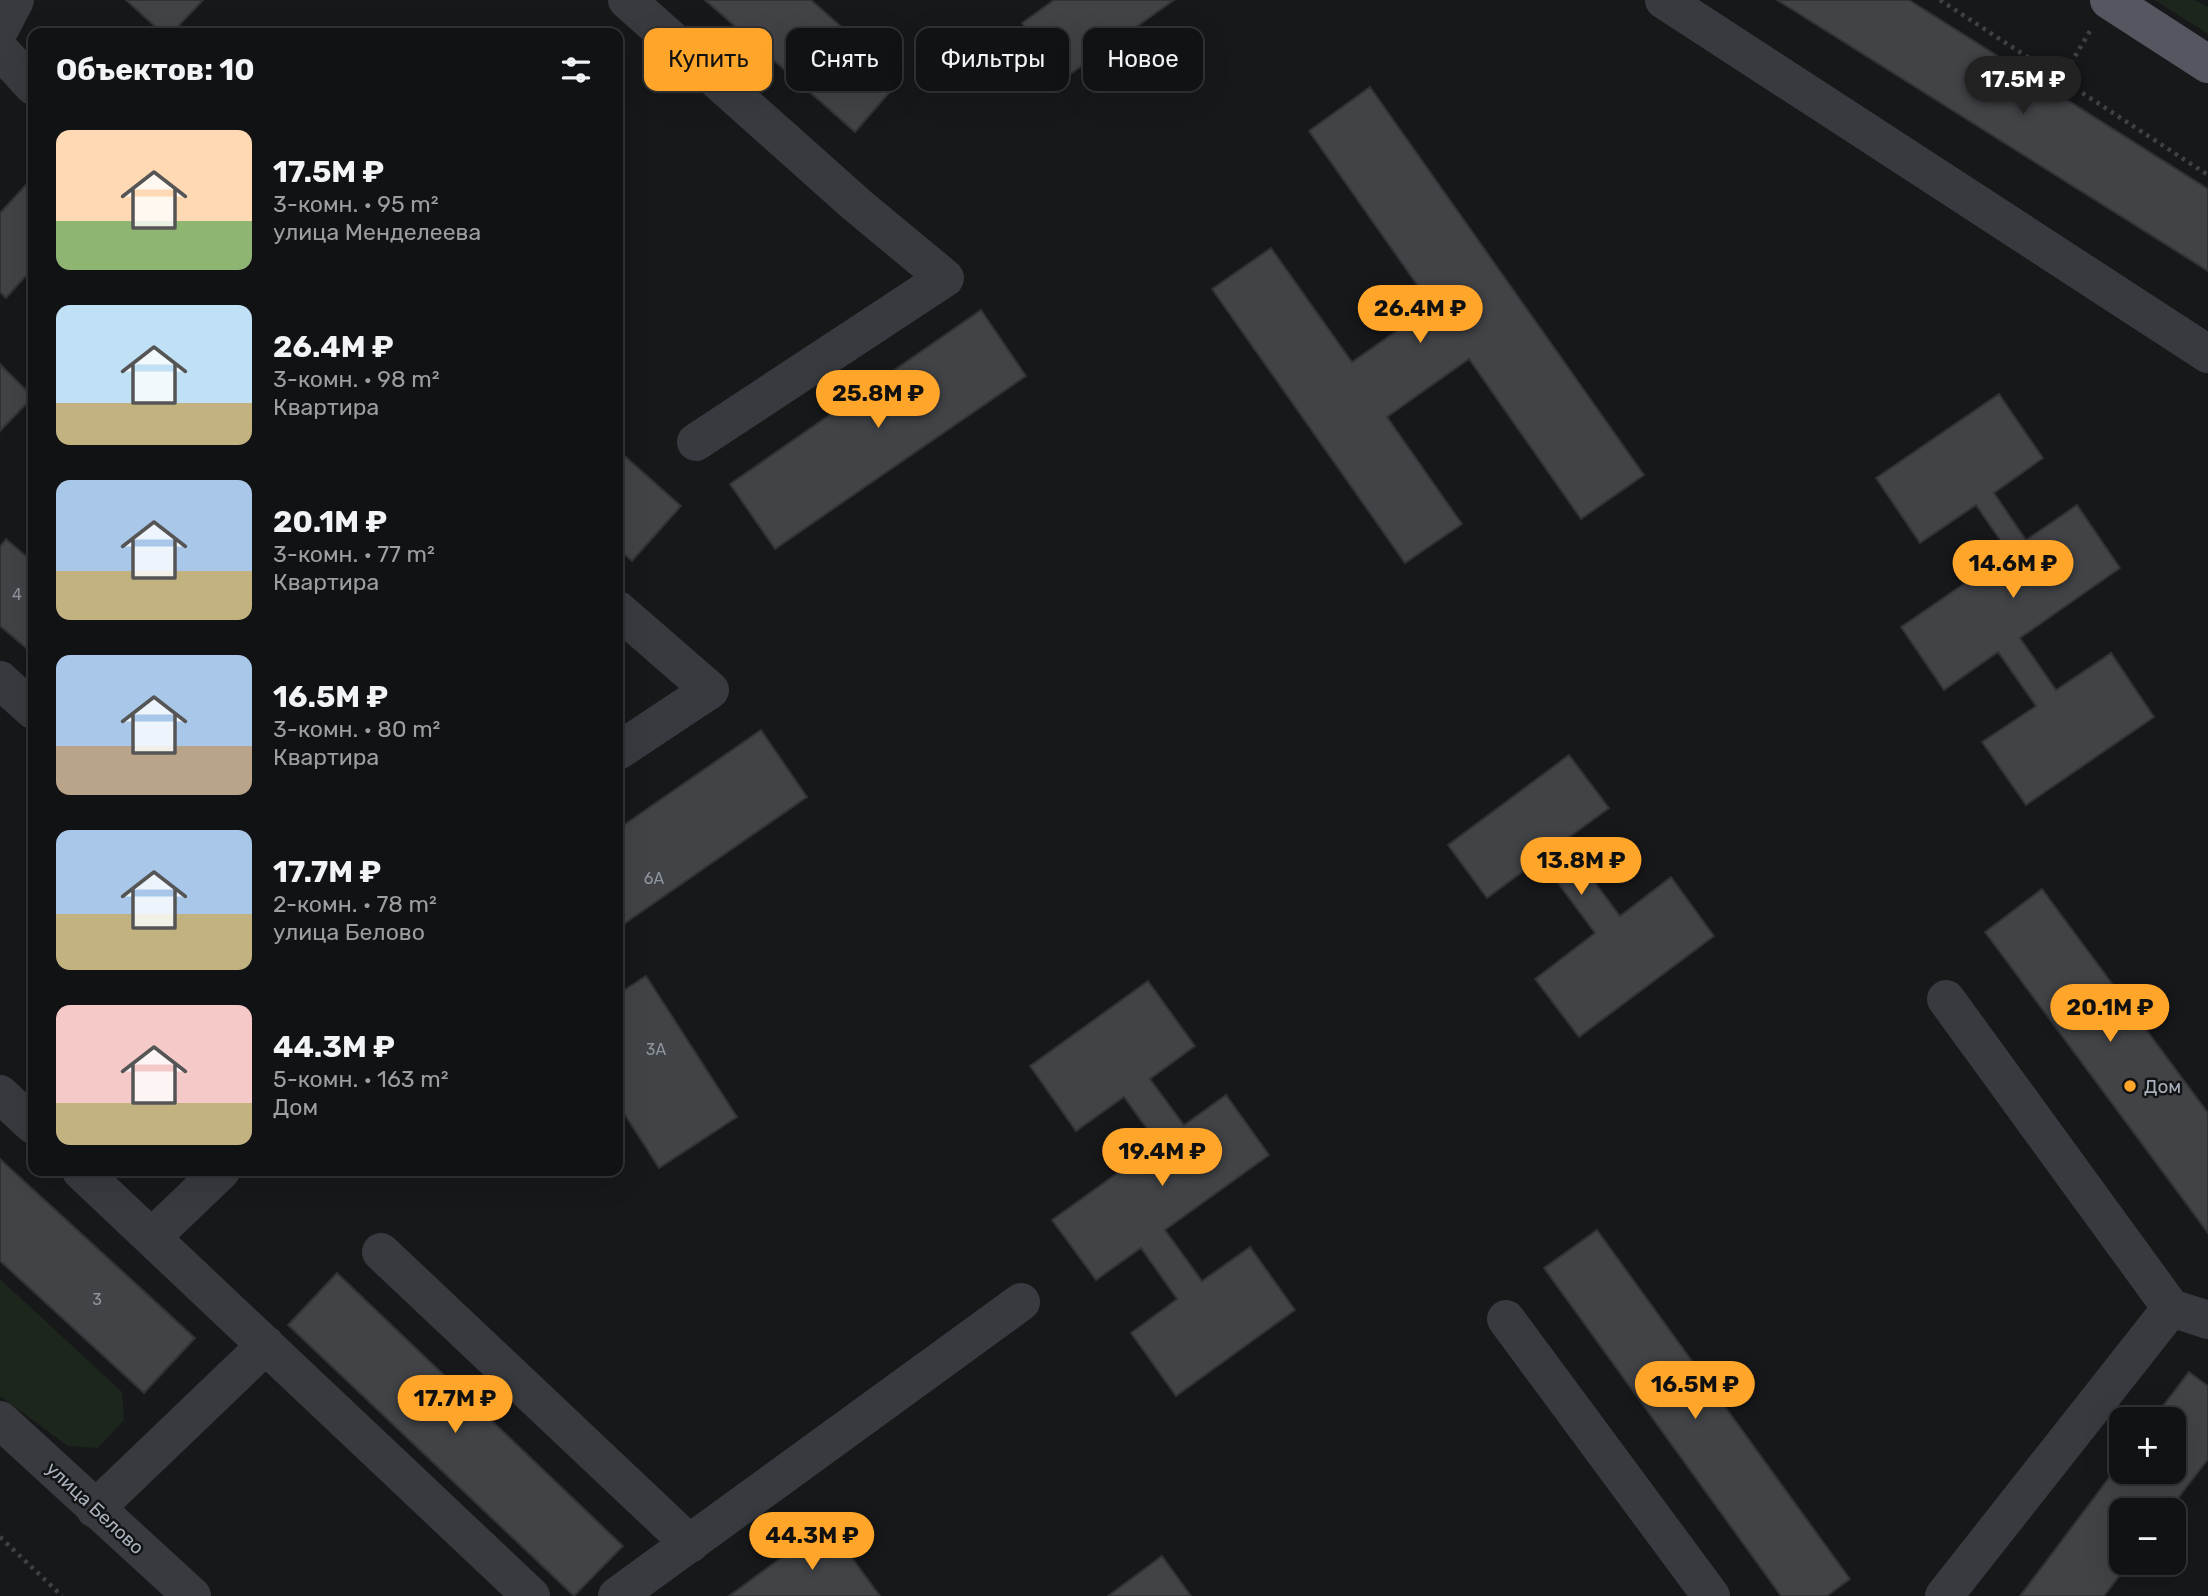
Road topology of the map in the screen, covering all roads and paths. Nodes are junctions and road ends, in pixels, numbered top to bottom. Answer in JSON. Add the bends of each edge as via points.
{"nodes":[{"id":1,"x":15,"y":0,"type":"edge"},
{"id":2,"x":627,"y":0,"type":"edge"},
{"id":3,"x":1664,"y":0,"type":"edge"},
{"id":4,"x":1940,"y":0,"type":"edge"},
{"id":5,"x":2102,"y":11,"type":"edge"},
{"id":6,"x":0,"y":29,"type":"edge"},
{"id":7,"x":0,"y":50,"type":"edge"},
{"id":8,"x":2208,"y":64,"type":"edge"},
{"id":9,"x":2062,"y":78,"type":"junction"},
{"id":10,"x":28,"y":81,"type":"edge"},
{"id":11,"x":2208,"y":175,"type":"edge"},
{"id":12,"x":2208,"y":354,"type":"edge"},
{"id":13,"x":696,"y":442,"type":"dead end"},
{"id":14,"x":623,"y":614,"type":"edge"},
{"id":15,"x":0,"y":680,"type":"edge"},
{"id":16,"x":28,"y":705,"type":"edge"},
{"id":17,"x":623,"y":748,"type":"edge"},
{"id":18,"x":1946,"y":999,"type":"dead end"},
{"id":19,"x":0,"y":1094,"type":"edge"},
{"id":20,"x":28,"y":1120,"type":"edge"},
{"id":21,"x":86,"y":1176,"type":"edge"},
{"id":22,"x":216,"y":1176,"type":"edge"},
{"id":23,"x":152,"y":1237,"type":"junction"},
{"id":24,"x":381,"y":1252,"type":"dead end"},
{"id":25,"x":1021,"y":1302,"type":"dead end"},
{"id":26,"x":2171,"y":1308,"type":"junction"},
{"id":27,"x":1506,"y":1319,"type":"dead end"},
{"id":28,"x":2208,"y":1321,"type":"edge"},
{"id":29,"x":266,"y":1345,"type":"junction"},
{"id":30,"x":0,"y":1420,"type":"edge"},
{"id":31,"x":95,"y":1509,"type":"junction"},
{"id":32,"x":0,"y":1537,"type":"edge"},
{"id":33,"x":690,"y":1544,"type":"junction"},
{"id":34,"x":62,"y":1596,"type":"edge"},
{"id":35,"x":192,"y":1596,"type":"edge"},
{"id":36,"x":531,"y":1596,"type":"edge"},
{"id":37,"x":617,"y":1596,"type":"edge"},
{"id":38,"x":1711,"y":1596,"type":"edge"},
{"id":39,"x":1944,"y":1596,"type":"edge"}],
"edges":[{"from":1,"to":6,"type":"street"},
{"from":2,"to":13,"type":"street","via":[[944,278]]},
{"from":3,"to":12,"type":"street"},
{"from":4,"to":9,"type":"path"},
{"from":5,"to":8,"type":"main road"},
{"from":5,"to":9,"type":"path"},
{"from":7,"to":10,"type":"street"},
{"from":9,"to":11,"type":"path"},
{"from":14,"to":17,"type":"street","via":[[710,690]]},
{"from":15,"to":16,"type":"street"},
{"from":18,"to":26,"type":"street"},
{"from":19,"to":20,"type":"street"},
{"from":21,"to":23,"type":"street"},
{"from":22,"to":23,"type":"street"},
{"from":23,"to":29,"type":"street"},
{"from":24,"to":33,"type":"street"},
{"from":25,"to":33,"type":"street"},
{"from":26,"to":28,"type":"street"},
{"from":26,"to":39,"type":"street"},
{"from":27,"to":38,"type":"street"},
{"from":29,"to":31,"type":"street"},
{"from":29,"to":36,"type":"street"},
{"from":30,"to":31,"type":"street","name":"улица Белово"},
{"from":31,"to":35,"type":"street","name":"улица Белово"},
{"from":32,"to":34,"type":"path"},
{"from":33,"to":37,"type":"street"}]}
